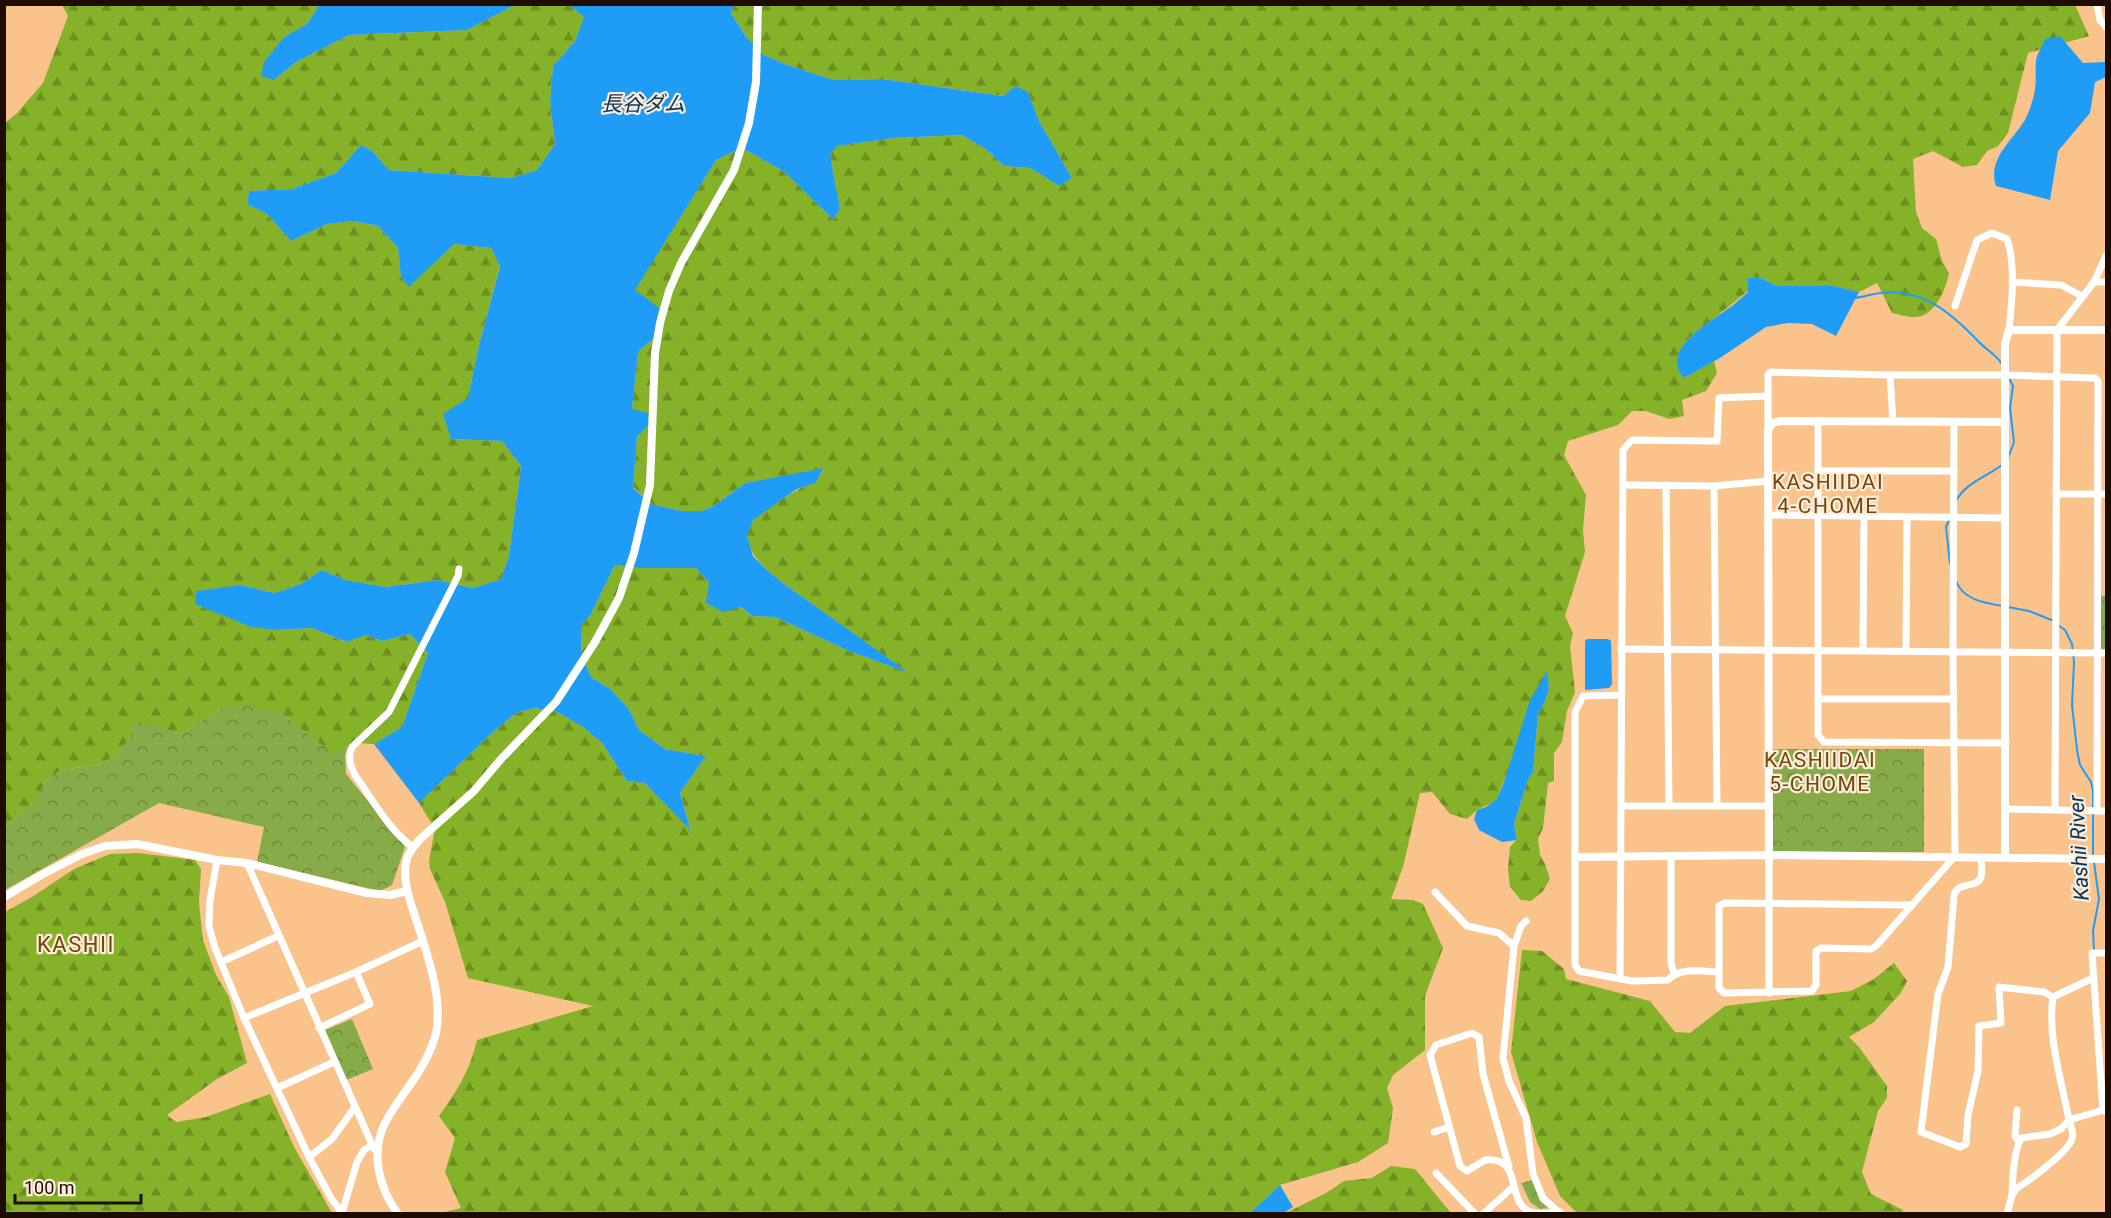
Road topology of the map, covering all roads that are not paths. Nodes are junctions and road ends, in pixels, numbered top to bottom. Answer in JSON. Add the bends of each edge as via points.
{"nodes":[{"id":1,"x":758,"y":4,"type":"edge"},
{"id":2,"x":2097,"y":4,"type":"edge"},
{"id":3,"x":2106,"y":27,"type":"edge"},
{"id":4,"x":2106,"y":256,"type":"edge"},
{"id":5,"x":2012,"y":282,"type":"junction"},
{"id":6,"x":2094,"y":282,"type":"junction"},
{"id":7,"x":2106,"y":282,"type":"edge"},
{"id":8,"x":2082,"y":296,"type":"junction"},
{"id":9,"x":1955,"y":306,"type":"dead end"},
{"id":10,"x":2009,"y":330,"type":"junction"},
{"id":11,"x":2056,"y":330,"type":"junction"},
{"id":12,"x":2106,"y":330,"type":"edge"},
{"id":13,"x":1890,"y":375,"type":"junction"},
{"id":14,"x":2005,"y":375,"type":"junction"},
{"id":15,"x":2055,"y":376,"type":"junction"},
{"id":16,"x":1768,"y":396,"type":"junction"},
{"id":17,"x":1818,"y":422,"type":"junction"},
{"id":18,"x":1893,"y":422,"type":"junction"},
{"id":19,"x":2005,"y":422,"type":"junction"},
{"id":20,"x":1954,"y":423,"type":"junction"},
{"id":21,"x":1768,"y":432,"type":"junction"},
{"id":22,"x":1818,"y":471,"type":"junction"},
{"id":23,"x":1954,"y":471,"type":"junction"},
{"id":24,"x":1768,"y":482,"type":"junction"},
{"id":25,"x":1623,"y":485,"type":"junction"},
{"id":26,"x":1666,"y":486,"type":"junction"},
{"id":27,"x":1714,"y":486,"type":"junction"},
{"id":28,"x":2056,"y":494,"type":"junction"},
{"id":29,"x":2103,"y":494,"type":"edge"},
{"id":30,"x":1769,"y":516,"type":"junction"},
{"id":31,"x":1818,"y":516,"type":"junction"},
{"id":32,"x":1864,"y":516,"type":"junction"},
{"id":33,"x":1955,"y":516,"type":"junction"},
{"id":34,"x":1907,"y":517,"type":"junction"},
{"id":35,"x":2005,"y":518,"type":"junction"},
{"id":36,"x":458,"y":572,"type":"dead end"},
{"id":37,"x":1621,"y":649,"type":"junction"},
{"id":38,"x":1668,"y":649,"type":"junction"},
{"id":39,"x":1863,"y":649,"type":"junction"},
{"id":40,"x":1716,"y":650,"type":"junction"},
{"id":41,"x":1769,"y":650,"type":"junction"},
{"id":42,"x":1817,"y":650,"type":"junction"},
{"id":43,"x":1906,"y":650,"type":"junction"},
{"id":44,"x":1953,"y":651,"type":"junction"},
{"id":45,"x":2006,"y":651,"type":"junction"},
{"id":46,"x":2056,"y":651,"type":"junction"},
{"id":47,"x":2098,"y":652,"type":"junction"},
{"id":48,"x":2106,"y":652,"type":"edge"},
{"id":49,"x":1620,"y":695,"type":"junction"},
{"id":50,"x":1818,"y":699,"type":"junction"},
{"id":51,"x":1954,"y":699,"type":"junction"},
{"id":52,"x":1954,"y":742,"type":"junction"},
{"id":53,"x":2006,"y":742,"type":"junction"},
{"id":54,"x":1621,"y":806,"type":"junction"},
{"id":55,"x":1669,"y":806,"type":"junction"},
{"id":56,"x":1717,"y":806,"type":"junction"},
{"id":57,"x":1768,"y":806,"type":"junction"},
{"id":58,"x":2005,"y":809,"type":"junction"},
{"id":59,"x":2055,"y":809,"type":"junction"},
{"id":60,"x":2097,"y":811,"type":"junction"},
{"id":61,"x":2106,"y":811,"type":"edge"},
{"id":62,"x":413,"y":847,"type":"junction"},
{"id":63,"x":1621,"y":856,"type":"junction"},
{"id":64,"x":1671,"y":856,"type":"junction"},
{"id":65,"x":1955,"y":856,"type":"junction"},
{"id":66,"x":1575,"y":857,"type":"junction"},
{"id":67,"x":1981,"y":857,"type":"junction"},
{"id":68,"x":2005,"y":857,"type":"junction"},
{"id":69,"x":1769,"y":858,"type":"junction"},
{"id":70,"x":2106,"y":859,"type":"edge"},
{"id":71,"x":217,"y":860,"type":"junction"},
{"id":72,"x":247,"y":863,"type":"junction"},
{"id":73,"x":407,"y":891,"type":"junction"},
{"id":74,"x":1434,"y":892,"type":"dead end"},
{"id":75,"x":4,"y":897,"type":"edge"},
{"id":76,"x":1769,"y":904,"type":"junction"},
{"id":77,"x":1911,"y":905,"type":"junction"},
{"id":78,"x":1526,"y":921,"type":"dead end"},
{"id":79,"x":278,"y":936,"type":"junction"},
{"id":80,"x":423,"y":941,"type":"junction"},
{"id":81,"x":1514,"y":946,"type":"junction"},
{"id":82,"x":2106,"y":953,"type":"edge"},
{"id":83,"x":221,"y":962,"type":"junction"},
{"id":84,"x":356,"y":972,"type":"junction"},
{"id":85,"x":1718,"y":972,"type":"junction"},
{"id":86,"x":1674,"y":973,"type":"junction"},
{"id":87,"x":1620,"y":978,"type":"junction"},
{"id":88,"x":2092,"y":978,"type":"junction"},
{"id":89,"x":303,"y":993,"type":"junction"},
{"id":90,"x":1769,"y":993,"type":"junction"},
{"id":91,"x":2053,"y":997,"type":"junction"},
{"id":92,"x":244,"y":1018,"type":"junction"},
{"id":93,"x":319,"y":1028,"type":"junction"},
{"id":94,"x":334,"y":1062,"type":"junction"},
{"id":95,"x":277,"y":1088,"type":"junction"},
{"id":96,"x":355,"y":1107,"type":"junction"},
{"id":97,"x":2016,"y":1110,"type":"dead end"},
{"id":98,"x":2105,"y":1111,"type":"edge"},
{"id":99,"x":2069,"y":1120,"type":"junction"},
{"id":100,"x":1449,"y":1127,"type":"junction"},
{"id":101,"x":1434,"y":1132,"type":"dead end"},
{"id":102,"x":2019,"y":1142,"type":"junction"},
{"id":103,"x":372,"y":1146,"type":"junction"},
{"id":104,"x":377,"y":1154,"type":"junction"},
{"id":105,"x":309,"y":1157,"type":"junction"},
{"id":106,"x":1509,"y":1167,"type":"junction"},
{"id":107,"x":1436,"y":1173,"type":"dead end"},
{"id":108,"x":1513,"y":1187,"type":"junction"},
{"id":109,"x":2012,"y":1195,"type":"junction"},
{"id":110,"x":342,"y":1213,"type":"edge"},
{"id":111,"x":1535,"y":1213,"type":"edge"},
{"id":112,"x":1560,"y":1213,"type":"edge"},
{"id":113,"x":398,"y":1214,"type":"edge"},
{"id":114,"x":1475,"y":1214,"type":"edge"},
{"id":115,"x":1483,"y":1214,"type":"edge"},
{"id":116,"x":2007,"y":1214,"type":"edge"}],
"edges":[{"from":1,"to":62,"type":"street","via":[[749,123],[734,170],[681,263],[660,323],[655,353],[650,485],[619,598],[556,702],[474,791]]},
{"from":2,"to":3,"type":"street","via":[[2100,20]]},
{"from":4,"to":6,"type":"street"},
{"from":5,"to":8,"type":"street","via":[[2061,285]]},
{"from":5,"to":9,"type":"street","via":[[2007,239],[1992,233],[1977,240]]},
{"from":5,"to":10,"type":"street"},
{"from":6,"to":7,"type":"street"},
{"from":6,"to":8,"type":"street"},
{"from":8,"to":11,"type":"street"},
{"from":10,"to":11,"type":"street"},
{"from":10,"to":14,"type":"street"},
{"from":11,"to":12,"type":"street"},
{"from":11,"to":15,"type":"street"},
{"from":13,"to":14,"type":"street"},
{"from":13,"to":16,"type":"street","via":[[1770,372]]},
{"from":13,"to":18,"type":"street"},
{"from":14,"to":15,"type":"street"},
{"from":14,"to":19,"type":"street"},
{"from":15,"to":28,"type":"street"},
{"from":15,"to":29,"type":"street","via":[[2098,381]]},
{"from":16,"to":21,"type":"street"},
{"from":16,"to":25,"type":"street","via":[[1719,398],[1717,441],[1632,440],[1623,450]]},
{"from":17,"to":18,"type":"street"},
{"from":17,"to":21,"type":"street","via":[[1781,421],[1772,423]]},
{"from":17,"to":22,"type":"street"},
{"from":18,"to":20,"type":"street"},
{"from":19,"to":20,"type":"street"},
{"from":19,"to":35,"type":"street"},
{"from":20,"to":23,"type":"street"},
{"from":21,"to":24,"type":"street"},
{"from":22,"to":23,"type":"street"},
{"from":22,"to":31,"type":"street"},
{"from":23,"to":33,"type":"street"},
{"from":24,"to":27,"type":"street"},
{"from":24,"to":30,"type":"street"},
{"from":25,"to":26,"type":"street"},
{"from":25,"to":37,"type":"street"},
{"from":26,"to":27,"type":"street"},
{"from":26,"to":38,"type":"street"},
{"from":27,"to":40,"type":"street"},
{"from":28,"to":29,"type":"street"},
{"from":28,"to":46,"type":"street"},
{"from":29,"to":47,"type":"street"},
{"from":30,"to":31,"type":"street"},
{"from":30,"to":41,"type":"street"},
{"from":31,"to":32,"type":"street"},
{"from":31,"to":42,"type":"street"},
{"from":32,"to":34,"type":"street"},
{"from":32,"to":39,"type":"street"},
{"from":33,"to":34,"type":"street"},
{"from":33,"to":35,"type":"street"},
{"from":33,"to":44,"type":"street"},
{"from":34,"to":43,"type":"street"},
{"from":35,"to":45,"type":"street"},
{"from":36,"to":62,"type":"street","via":[[389,712],[350,752],[355,775],[395,830]]},
{"from":37,"to":38,"type":"street"},
{"from":37,"to":49,"type":"street"},
{"from":38,"to":40,"type":"street"},
{"from":38,"to":55,"type":"street"},
{"from":39,"to":42,"type":"street"},
{"from":39,"to":43,"type":"street"},
{"from":40,"to":41,"type":"street"},
{"from":40,"to":56,"type":"street"},
{"from":41,"to":42,"type":"street"},
{"from":41,"to":57,"type":"street"},
{"from":42,"to":50,"type":"street"},
{"from":43,"to":44,"type":"street"},
{"from":44,"to":45,"type":"street"},
{"from":44,"to":51,"type":"street"},
{"from":45,"to":46,"type":"street"},
{"from":45,"to":53,"type":"street"},
{"from":46,"to":47,"type":"street"},
{"from":46,"to":59,"type":"street"},
{"from":47,"to":48,"type":"street"},
{"from":47,"to":60,"type":"street"},
{"from":49,"to":54,"type":"street"},
{"from":49,"to":66,"type":"street","via":[[1583,696],[1575,712]]},
{"from":50,"to":51,"type":"street"},
{"from":50,"to":52,"type":"street","via":[[1818,735],[1824,742]]},
{"from":51,"to":52,"type":"street"},
{"from":52,"to":53,"type":"street"},
{"from":52,"to":65,"type":"street"},
{"from":53,"to":58,"type":"street"},
{"from":54,"to":55,"type":"street"},
{"from":54,"to":63,"type":"street"},
{"from":55,"to":56,"type":"street"},
{"from":56,"to":57,"type":"street"},
{"from":57,"to":69,"type":"street"},
{"from":58,"to":59,"type":"street"},
{"from":58,"to":68,"type":"street"},
{"from":59,"to":60,"type":"street"},
{"from":60,"to":61,"type":"street"},
{"from":62,"to":73,"type":"street","via":[[406,869]]},
{"from":63,"to":64,"type":"street"},
{"from":63,"to":66,"type":"street"},
{"from":63,"to":87,"type":"street"},
{"from":64,"to":69,"type":"street"},
{"from":64,"to":86,"type":"street"},
{"from":65,"to":67,"type":"street"},
{"from":65,"to":69,"type":"street"},
{"from":65,"to":77,"type":"street"},
{"from":66,"to":87,"type":"street","via":[[1575,965],[1580,971]]},
{"from":67,"to":68,"type":"street"},
{"from":67,"to":91,"type":"street","via":[[1980,880],[1955,891],[1948,967],[1938,994],[1921,1132],[1960,1147],[1966,1144],[1978,1071],[1979,1026],[2001,1023],[1999,987],[2044,992]]},
{"from":68,"to":70,"type":"street"},
{"from":69,"to":76,"type":"street"},
{"from":71,"to":72,"type":"street"},
{"from":71,"to":75,"type":"street","via":[[137,844],[105,846],[82,854]]},
{"from":71,"to":83,"type":"street","via":[[209,926]]},
{"from":72,"to":73,"type":"street","via":[[367,893]]},
{"from":72,"to":79,"type":"street"},
{"from":73,"to":80,"type":"street"},
{"from":74,"to":81,"type":"street","via":[[1467,926],[1499,933]]},
{"from":76,"to":77,"type":"street"},
{"from":76,"to":85,"type":"street","via":[[1719,906]]},
{"from":76,"to":90,"type":"street"},
{"from":77,"to":90,"type":"street","via":[[1876,946],[1816,951],[1816,985],[1812,991]]},
{"from":78,"to":81,"type":"street"},
{"from":79,"to":83,"type":"street"},
{"from":79,"to":89,"type":"street"},
{"from":80,"to":84,"type":"street"},
{"from":80,"to":104,"type":"street","via":[[437,994],[437,1028],[423,1064],[384,1124]]},
{"from":81,"to":112,"type":"street","via":[[1503,1058],[1526,1118],[1533,1174],[1543,1197]]},
{"from":82,"to":88,"type":"street","via":[[2092,953]]},
{"from":83,"to":92,"type":"street"},
{"from":84,"to":89,"type":"street"},
{"from":84,"to":93,"type":"street","via":[[370,1004]]},
{"from":85,"to":86,"type":"street"},
{"from":85,"to":90,"type":"street","via":[[1719,988],[1724,993]]},
{"from":86,"to":87,"type":"street","via":[[1668,980]]},
{"from":88,"to":91,"type":"street"},
{"from":88,"to":98,"type":"street"},
{"from":89,"to":92,"type":"street"},
{"from":89,"to":93,"type":"street"},
{"from":91,"to":99,"type":"street","via":[[2053,1031]]},
{"from":92,"to":95,"type":"street"},
{"from":93,"to":94,"type":"street"},
{"from":94,"to":95,"type":"street"},
{"from":94,"to":96,"type":"street"},
{"from":95,"to":105,"type":"street"},
{"from":96,"to":103,"type":"street"},
{"from":96,"to":105,"type":"street","via":[[332,1139]]},
{"from":97,"to":102,"type":"street","via":[[2015,1136]]},
{"from":98,"to":99,"type":"street"},
{"from":99,"to":102,"type":"street","via":[[2050,1134],[2021,1138]]},
{"from":99,"to":109,"type":"street","via":[[2072,1139],[2064,1151]]},
{"from":100,"to":101,"type":"street"},
{"from":100,"to":106,"type":"street","via":[[1464,1170],[1491,1159]]},
{"from":100,"to":106,"type":"street","via":[[1430,1055],[1436,1046],[1472,1033],[1479,1037],[1483,1074]]},
{"from":102,"to":109,"type":"street"},
{"from":103,"to":104,"type":"street"},
{"from":103,"to":110,"type":"street","via":[[364,1150],[357,1162]]},
{"from":104,"to":113,"type":"street","via":[[382,1183]]},
{"from":105,"to":110,"type":"street"},
{"from":106,"to":108,"type":"street"},
{"from":107,"to":114,"type":"street"},
{"from":108,"to":111,"type":"street","via":[[1521,1204]]},
{"from":108,"to":115,"type":"street"},
{"from":109,"to":116,"type":"street"},
{"from":111,"to":112,"type":"street"}]}
